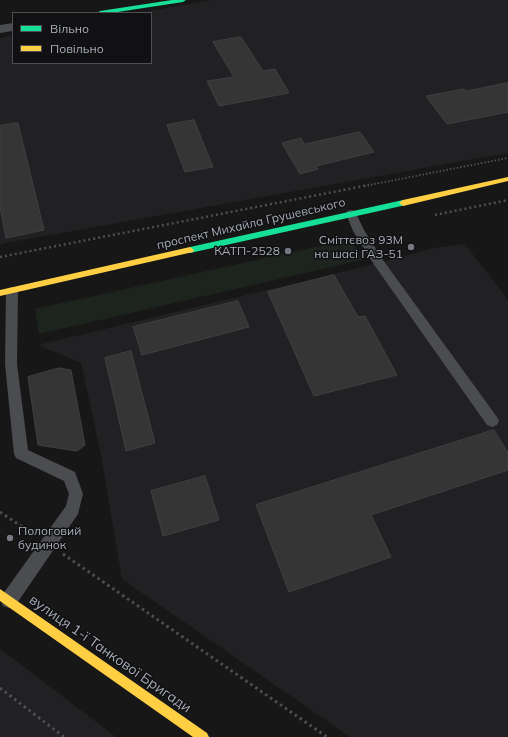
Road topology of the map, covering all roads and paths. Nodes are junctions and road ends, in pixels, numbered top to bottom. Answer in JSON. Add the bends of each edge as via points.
{"nodes":[{"id":1,"x":183,"y":0,"type":"edge"},
{"id":2,"x":106,"y":12,"type":"edge"},
{"id":3,"x":12,"y":27,"type":"edge"},
{"id":4,"x":0,"y":29,"type":"edge"},
{"id":5,"x":508,"y":158,"type":"edge"},
{"id":6,"x":508,"y":179,"type":"edge"},
{"id":7,"x":351,"y":214,"type":"junction"},
{"id":8,"x":0,"y":257,"type":"edge"},
{"id":9,"x":6,"y":292,"type":"edge"},
{"id":10,"x":492,"y":421,"type":"dead end"},
{"id":11,"x":0,"y":512,"type":"edge"},
{"id":12,"x":48,"y":544,"type":"junction"},
{"id":13,"x":4,"y":597,"type":"edge"},
{"id":14,"x":0,"y":688,"type":"edge"},
{"id":15,"x":64,"y":737,"type":"edge"},
{"id":16,"x":203,"y":737,"type":"edge"},
{"id":17,"x":327,"y":737,"type":"edge"}],
"edges":[{"from":1,"to":2,"type":"street"},
{"from":3,"to":4,"type":"street"},
{"from":5,"to":8,"type":"path"},
{"from":6,"to":7,"type":"street","name":"проспект Михайла Грушевського"},
{"from":7,"to":9,"type":"street","name":"проспект Михайла Грушевського"},
{"from":7,"to":10,"type":"lane","via":[[358,231],[379,263]]},
{"from":9,"to":12,"type":"lane","via":[[11,364],[22,454],[70,477],[76,494],[73,509]]},
{"from":11,"to":12,"type":"path"},
{"from":12,"to":13,"type":"lane"},
{"from":12,"to":17,"type":"path"},
{"from":13,"to":16,"type":"street","name":"вулиця 1-ї Танкової Бригади"},
{"from":14,"to":15,"type":"path"}]}
